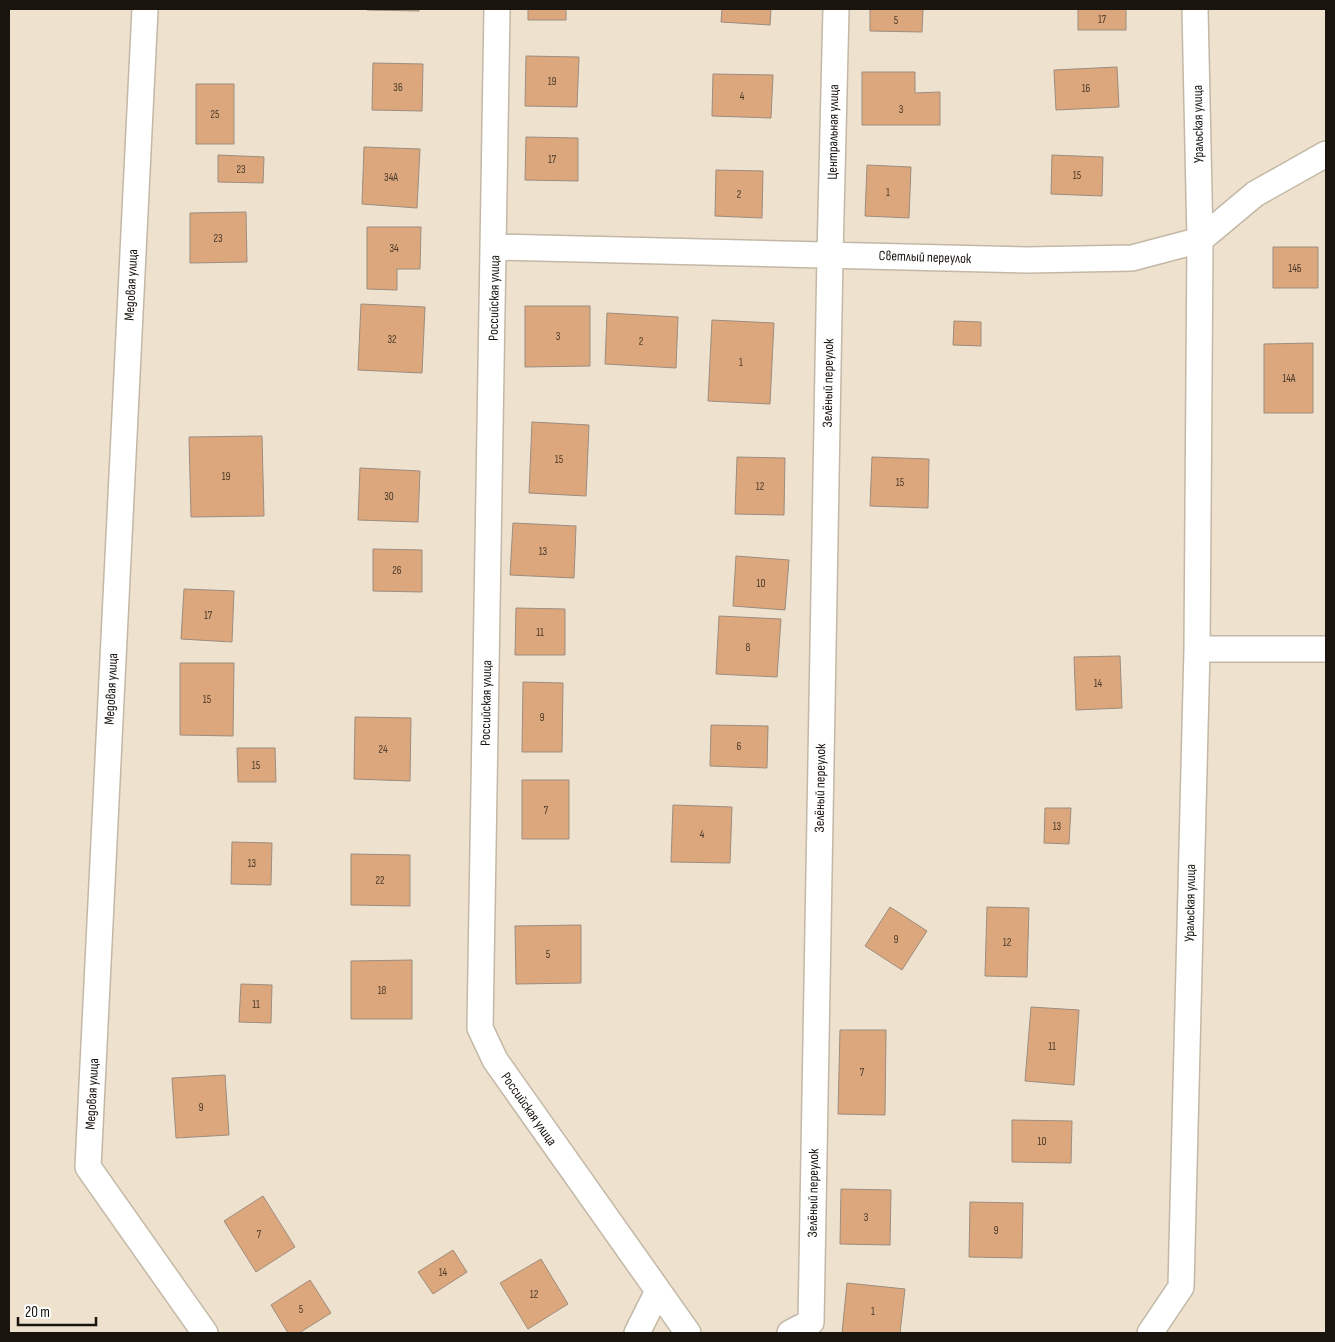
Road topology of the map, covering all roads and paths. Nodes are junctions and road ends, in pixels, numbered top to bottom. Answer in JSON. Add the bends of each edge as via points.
{"nodes":[{"id":1,"x":145,"y":9,"type":"edge"},
{"id":2,"x":497,"y":9,"type":"edge"},
{"id":3,"x":836,"y":9,"type":"edge"},
{"id":4,"x":1195,"y":9,"type":"edge"},
{"id":5,"x":1326,"y":154,"type":"edge"},
{"id":6,"x":1200,"y":240,"type":"junction"},
{"id":7,"x":494,"y":247,"type":"junction"},
{"id":8,"x":830,"y":254,"type":"junction"},
{"id":9,"x":1196,"y":649,"type":"junction"},
{"id":10,"x":1326,"y":649,"type":"edge"},
{"id":11,"x":658,"y":1292,"type":"junction"},
{"id":12,"x":801,"y":1328,"type":"edge"},
{"id":13,"x":205,"y":1333,"type":"edge"},
{"id":14,"x":637,"y":1333,"type":"edge"},
{"id":15,"x":688,"y":1333,"type":"edge"},
{"id":16,"x":1150,"y":1333,"type":"edge"}],
"edges":[{"from":1,"to":13,"type":"street","name":"Медовая улица","via":[[88,1168]]},
{"from":2,"to":7,"type":"street","name":"Российская улица"},
{"from":3,"to":8,"type":"street","name":"Центральная улица"},
{"from":4,"to":6,"type":"street","name":"Уральская улица"},
{"from":5,"to":6,"type":"street","name":"Светлый переулок","via":[[1255,194]]},
{"from":6,"to":8,"type":"street","name":"Светлый переулок","via":[[1132,258],[1027,260]]},
{"from":6,"to":9,"type":"street","name":"Уральская улица"},
{"from":7,"to":8,"type":"street","name":"Светлый переулок"},
{"from":7,"to":11,"type":"street","name":"Российская улица","via":[[480,1028],[495,1060]]},
{"from":8,"to":12,"type":"street","name":"Зелёный переулок"},
{"from":9,"to":10,"type":"street"},
{"from":9,"to":16,"type":"street","name":"Уральская улица","via":[[1181,1287]]},
{"from":11,"to":14,"type":"street"},
{"from":11,"to":15,"type":"street","name":"Российская улица"}]}
